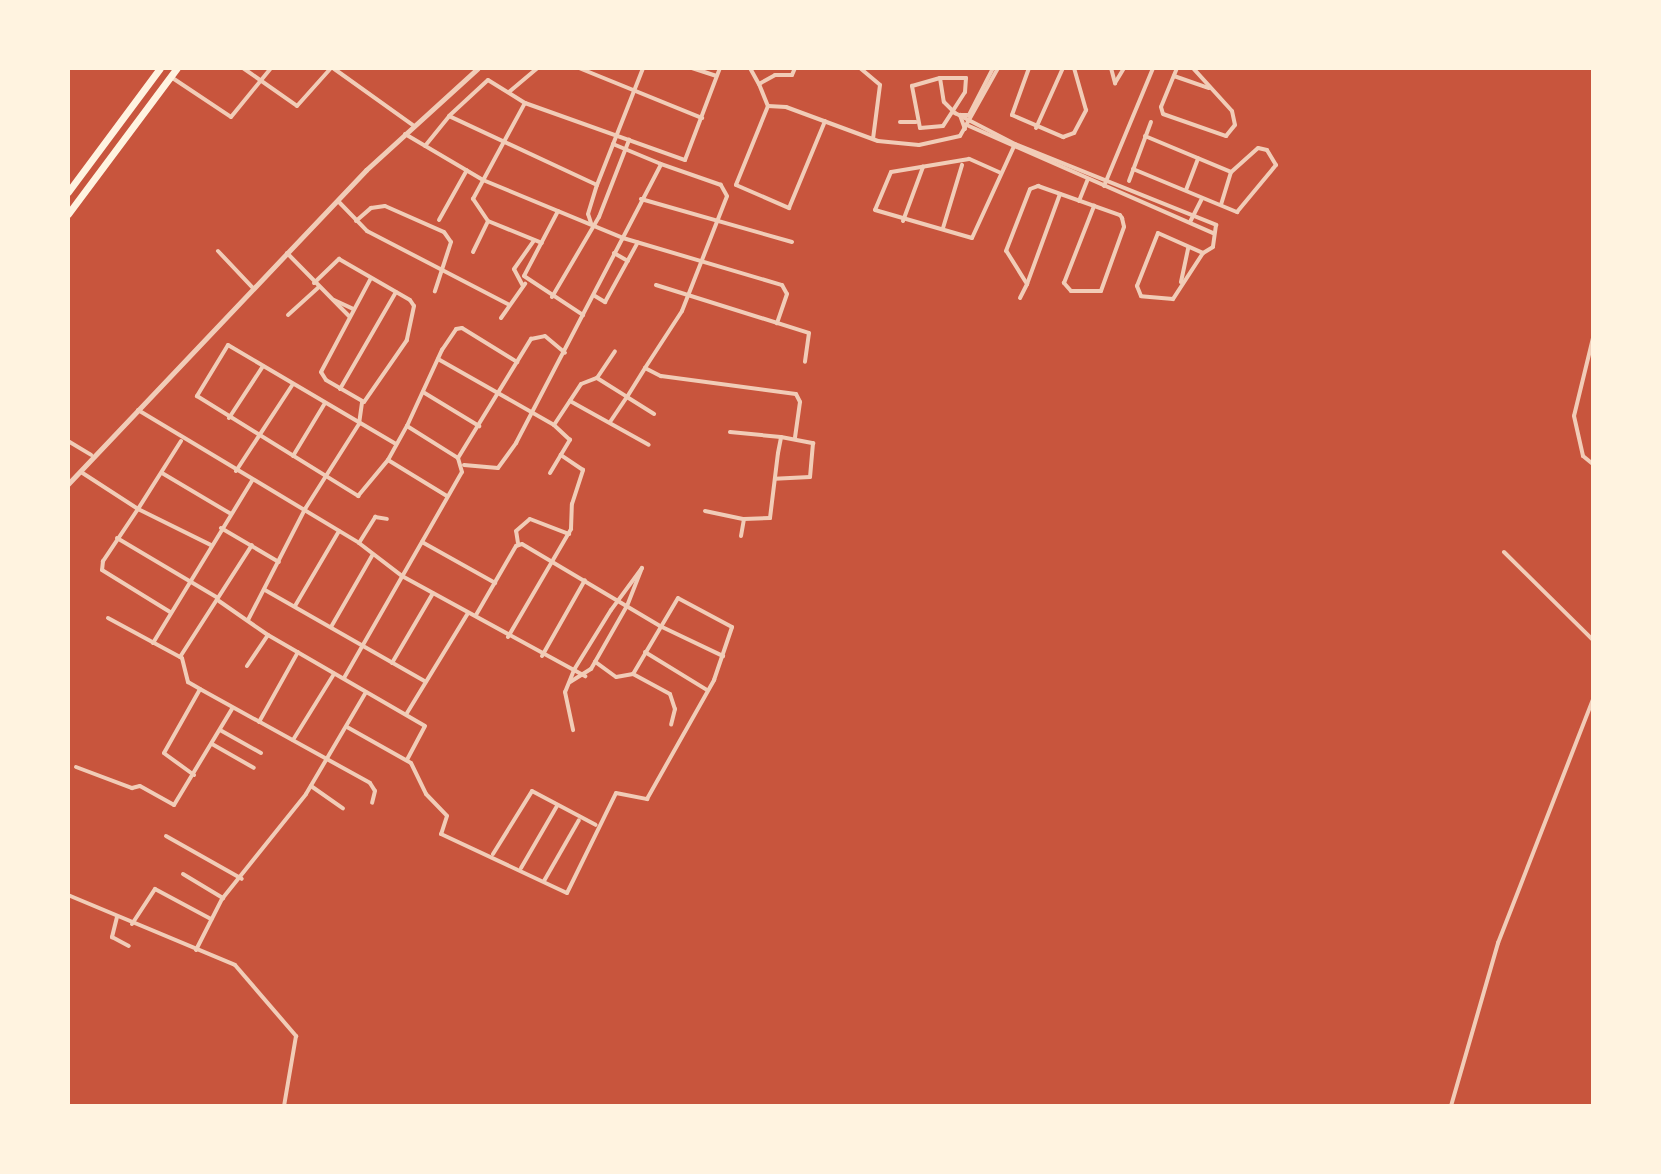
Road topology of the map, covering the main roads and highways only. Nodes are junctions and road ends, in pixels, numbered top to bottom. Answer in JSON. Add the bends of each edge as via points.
{"nodes":[{"id":1,"x":160,"y":68,"type":"edge"},
{"id":2,"x":177,"y":68,"type":"edge"},
{"id":3,"x":68,"y":192,"type":"edge"},
{"id":4,"x":68,"y":214,"type":"edge"}],
"edges":[{"from":1,"to":3,"type":"highway"},
{"from":2,"to":4,"type":"highway"}]}
